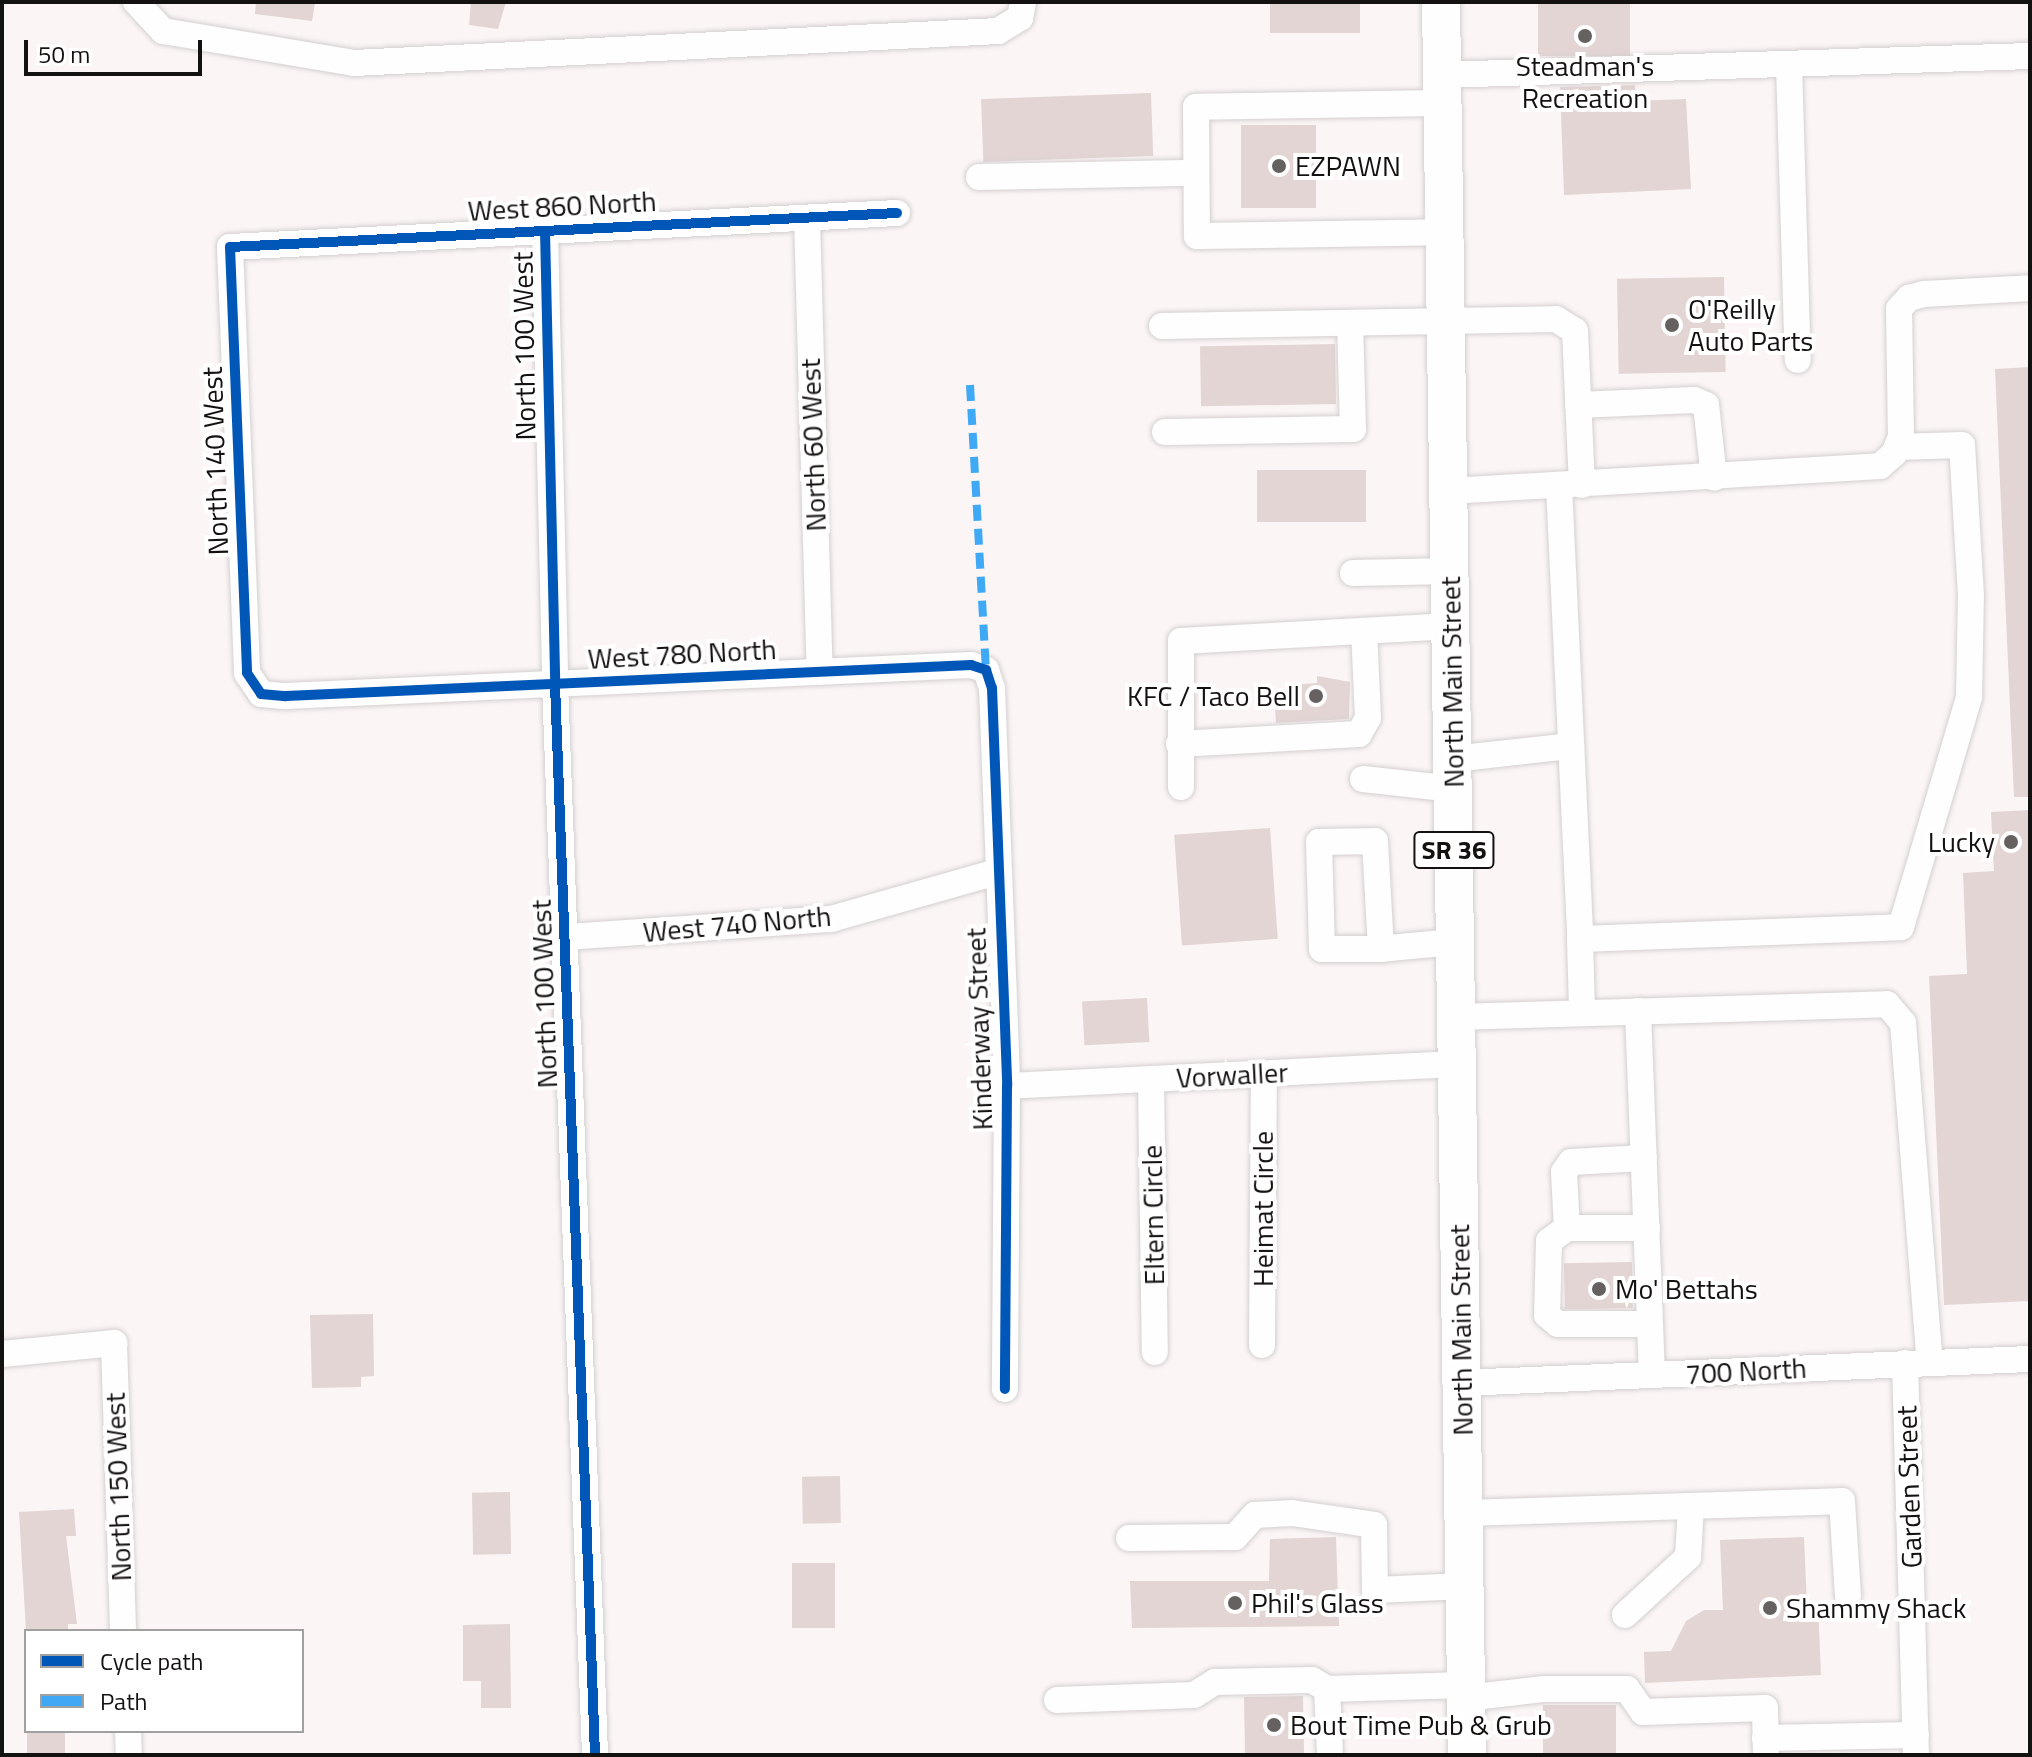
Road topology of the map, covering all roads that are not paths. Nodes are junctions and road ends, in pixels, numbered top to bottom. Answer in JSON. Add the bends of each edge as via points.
{"nodes":[{"id":1,"x":136,"y":2,"type":"edge"},
{"id":2,"x":1023,"y":2,"type":"edge"},
{"id":3,"x":1441,"y":2,"type":"edge"},
{"id":4,"x":2030,"y":56,"type":"edge"},
{"id":5,"x":1789,"y":65,"type":"junction"},
{"id":6,"x":1442,"y":89,"type":"junction"},
{"id":7,"x":1196,"y":173,"type":"junction"},
{"id":8,"x":979,"y":177,"type":"dead end"},
{"id":9,"x":897,"y":213,"type":"dead end"},
{"id":10,"x":807,"y":218,"type":"junction"},
{"id":11,"x":545,"y":231,"type":"junction"},
{"id":12,"x":1445,"y":232,"type":"junction"},
{"id":13,"x":230,"y":247,"type":"joint"},
{"id":14,"x":2030,"y":288,"type":"edge"},
{"id":15,"x":1447,"y":320,"type":"junction"},
{"id":16,"x":1350,"y":323,"type":"junction"},
{"id":17,"x":1162,"y":326,"type":"dead end"},
{"id":18,"x":1798,"y":360,"type":"dead end"},
{"id":19,"x":1578,"y":405,"type":"junction"},
{"id":20,"x":1165,"y":432,"type":"dead end"},
{"id":21,"x":1897,"y":447,"type":"junction"},
{"id":22,"x":1714,"y":478,"type":"junction"},
{"id":23,"x":1570,"y":485,"type":"junction"},
{"id":24,"x":1449,"y":491,"type":"junction"},
{"id":25,"x":1450,"y":571,"type":"junction"},
{"id":26,"x":1353,"y":573,"type":"dead end"},
{"id":27,"x":1452,"y":626,"type":"junction"},
{"id":28,"x":1364,"y":631,"type":"junction"},
{"id":29,"x":986,"y":670,"type":"joint"},
{"id":30,"x":820,"y":672,"type":"junction"},
{"id":31,"x":247,"y":673,"type":"joint"},
{"id":32,"x":555,"y":684,"type":"junction"},
{"id":33,"x":1179,"y":744,"type":"junction"},
{"id":34,"x":1571,"y":746,"type":"junction"},
{"id":35,"x":1453,"y":774,"type":"junction"},
{"id":36,"x":1363,"y":779,"type":"dead end"},
{"id":37,"x":1181,"y":787,"type":"dead end"},
{"id":38,"x":997,"y":872,"type":"junction"},
{"id":39,"x":567,"y":937,"type":"junction"},
{"id":40,"x":1580,"y":939,"type":"junction"},
{"id":41,"x":1455,"y":942,"type":"junction"},
{"id":42,"x":1381,"y":949,"type":"junction"},
{"id":43,"x":1638,"y":1011,"type":"junction"},
{"id":44,"x":1582,"y":1012,"type":"junction"},
{"id":45,"x":1456,"y":1017,"type":"junction"},
{"id":46,"x":1457,"y":1064,"type":"junction"},
{"id":47,"x":1264,"y":1074,"type":"junction"},
{"id":48,"x":1151,"y":1079,"type":"junction"},
{"id":49,"x":1007,"y":1086,"type":"junction"},
{"id":50,"x":1644,"y":1158,"type":"junction"},
{"id":51,"x":1567,"y":1228,"type":"junction"},
{"id":52,"x":1647,"y":1228,"type":"junction"},
{"id":53,"x":1650,"y":1324,"type":"junction"},
{"id":54,"x":1262,"y":1345,"type":"dead end"},
{"id":55,"x":1155,"y":1352,"type":"dead end"},
{"id":56,"x":2,"y":1354,"type":"edge"},
{"id":57,"x":2030,"y":1359,"type":"edge"},
{"id":58,"x":1917,"y":1363,"type":"junction"},
{"id":59,"x":1652,"y":1375,"type":"junction"},
{"id":60,"x":1461,"y":1383,"type":"junction"},
{"id":61,"x":1005,"y":1389,"type":"dead end"},
{"id":62,"x":1691,"y":1506,"type":"junction"},
{"id":63,"x":1464,"y":1513,"type":"junction"},
{"id":64,"x":1129,"y":1538,"type":"dead end"},
{"id":65,"x":1465,"y":1586,"type":"junction"},
{"id":66,"x":1848,"y":1596,"type":"dead end"},
{"id":67,"x":1625,"y":1615,"type":"dead end"},
{"id":68,"x":123,"y":1629,"type":"edge"},
{"id":69,"x":1327,"y":1689,"type":"junction"},
{"id":70,"x":1466,"y":1691,"type":"junction"},
{"id":71,"x":1057,"y":1700,"type":"dead end"},
{"id":72,"x":128,"y":1733,"type":"edge"},
{"id":73,"x":1916,"y":1745,"type":"edge"},
{"id":74,"x":1766,"y":1747,"type":"edge"},
{"id":75,"x":129,"y":1755,"type":"edge"},
{"id":76,"x":595,"y":1755,"type":"edge"},
{"id":77,"x":1330,"y":1755,"type":"edge"},
{"id":78,"x":1467,"y":1755,"type":"edge"}],
"edges":[{"from":1,"to":2,"type":"street","via":[[163,31],[354,63],[998,31],[1020,18]]},
{"from":3,"to":6,"type":"highway","name":"North Main Street","number":"SR 36"},
{"from":4,"to":5,"type":"street"},
{"from":5,"to":6,"type":"street"},
{"from":5,"to":18,"type":"street"},
{"from":6,"to":7,"type":"street","via":[[1196,107]]},
{"from":6,"to":12,"type":"highway","name":"North Main Street","number":"SR 36"},
{"from":7,"to":8,"type":"street"},
{"from":7,"to":12,"type":"street","via":[[1197,236]]},
{"from":9,"to":10,"type":"street","name":"West 860 North"},
{"from":10,"to":11,"type":"street","name":"West 860 North"},
{"from":10,"to":30,"type":"street","name":"North 60 West"},
{"from":11,"to":13,"type":"street","name":"West 860 North"},
{"from":11,"to":32,"type":"street","name":"North 100 West"},
{"from":12,"to":15,"type":"highway","name":"North Main Street","number":"SR 36"},
{"from":13,"to":31,"type":"street","name":"North 140 West"},
{"from":14,"to":21,"type":"street","via":[[1924,294],[1909,298],[1899,309]]},
{"from":15,"to":16,"type":"street"},
{"from":15,"to":19,"type":"street","via":[[1556,319],[1575,331]]},
{"from":15,"to":24,"type":"highway","name":"North Main Street","number":"SR 36"},
{"from":16,"to":17,"type":"street"},
{"from":16,"to":20,"type":"street","via":[[1353,429]]},
{"from":19,"to":22,"type":"street","via":[[1694,400],[1706,405]]},
{"from":19,"to":23,"type":"street"},
{"from":21,"to":22,"type":"street","via":[[1880,466],[1864,471]]},
{"from":21,"to":40,"type":"street","via":[[1962,445],[1971,596],[1969,697],[1901,927]]},
{"from":22,"to":23,"type":"street"},
{"from":23,"to":24,"type":"street"},
{"from":23,"to":34,"type":"street"},
{"from":24,"to":25,"type":"highway","name":"North Main Street","number":"SR 36"},
{"from":25,"to":26,"type":"street"},
{"from":25,"to":27,"type":"highway","name":"North Main Street","number":"SR 36"},
{"from":27,"to":28,"type":"street"},
{"from":27,"to":35,"type":"highway","name":"North Main Street","number":"SR 36"},
{"from":28,"to":33,"type":"street","via":[[1368,718],[1359,734]]},
{"from":28,"to":33,"type":"street","via":[[1181,641]]},
{"from":29,"to":30,"type":"street","name":"West 780 North","via":[[971,665]]},
{"from":29,"to":38,"type":"street","name":"Kinderway Street","via":[[992,688]]},
{"from":30,"to":32,"type":"street","name":"West 780 North"},
{"from":31,"to":32,"type":"street","name":"West 780 North","via":[[261,694],[286,696]]},
{"from":32,"to":39,"type":"street","name":"North 100 West"},
{"from":33,"to":37,"type":"street"},
{"from":34,"to":35,"type":"street"},
{"from":34,"to":40,"type":"street"},
{"from":35,"to":36,"type":"street"},
{"from":35,"to":41,"type":"highway","name":"North Main Street","number":"SR 36"},
{"from":38,"to":39,"type":"street","name":"West 740 North","via":[[831,919]]},
{"from":38,"to":49,"type":"street","name":"Kinderway Street"},
{"from":39,"to":76,"type":"street","name":"North 100 West"},
{"from":40,"to":44,"type":"street"},
{"from":41,"to":42,"type":"street"},
{"from":41,"to":45,"type":"highway","name":"North Main Street","number":"SR 36"},
{"from":42,"to":42,"type":"street","via":[[1322,949],[1319,842],[1375,841]]},
{"from":43,"to":44,"type":"street"},
{"from":43,"to":50,"type":"street"},
{"from":43,"to":58,"type":"street","name":"Garden Street","via":[[1874,1001],[1897,1012],[1903,1023]]},
{"from":44,"to":45,"type":"street"},
{"from":45,"to":46,"type":"highway","name":"North Main Street","number":"SR 36"},
{"from":46,"to":47,"type":"street","name":"Vorwaller"},
{"from":46,"to":60,"type":"highway","name":"North Main Street","number":"SR 36"},
{"from":47,"to":48,"type":"street","name":"Vorwaller"},
{"from":47,"to":54,"type":"street","name":"Heimat Circle"},
{"from":48,"to":49,"type":"street","name":"Vorwaller"},
{"from":48,"to":55,"type":"street","name":"Eltern Circle"},
{"from":49,"to":61,"type":"street","name":"Kinderway Street"},
{"from":50,"to":51,"type":"street","via":[[1571,1162],[1564,1172]]},
{"from":50,"to":52,"type":"street"},
{"from":51,"to":52,"type":"street"},
{"from":51,"to":53,"type":"street","via":[[1549,1241],[1545,1255],[1547,1315],[1558,1324]]},
{"from":52,"to":53,"type":"street"},
{"from":53,"to":59,"type":"street"},
{"from":56,"to":68,"type":"street","name":"North 150 West","via":[[114,1343]]},
{"from":57,"to":58,"type":"street","name":"700 North"},
{"from":58,"to":59,"type":"street","name":"700 North"},
{"from":58,"to":73,"type":"street","name":"Garden Street"},
{"from":59,"to":60,"type":"street","name":"700 North"},
{"from":60,"to":63,"type":"highway","name":"North Main Street","number":"SR 36"},
{"from":62,"to":63,"type":"street"},
{"from":62,"to":66,"type":"street","via":[[1842,1501]]},
{"from":62,"to":67,"type":"street","via":[[1688,1557]]},
{"from":63,"to":65,"type":"highway","name":"North Main Street","number":"SR 36"},
{"from":64,"to":65,"type":"street","via":[[1235,1537],[1255,1515],[1292,1513],[1374,1525],[1375,1590]]},
{"from":65,"to":70,"type":"highway","name":"North Main Street","number":"SR 36"},
{"from":69,"to":70,"type":"street"},
{"from":69,"to":71,"type":"street","via":[[1312,1680],[1215,1682],[1194,1695]]},
{"from":69,"to":77,"type":"street"},
{"from":70,"to":74,"type":"street","via":[[1627,1689],[1643,1712],[1765,1708]]},
{"from":70,"to":78,"type":"highway","number":"SR 36"},
{"from":72,"to":75,"type":"street"},
{"from":73,"to":74,"type":"street"}]}
